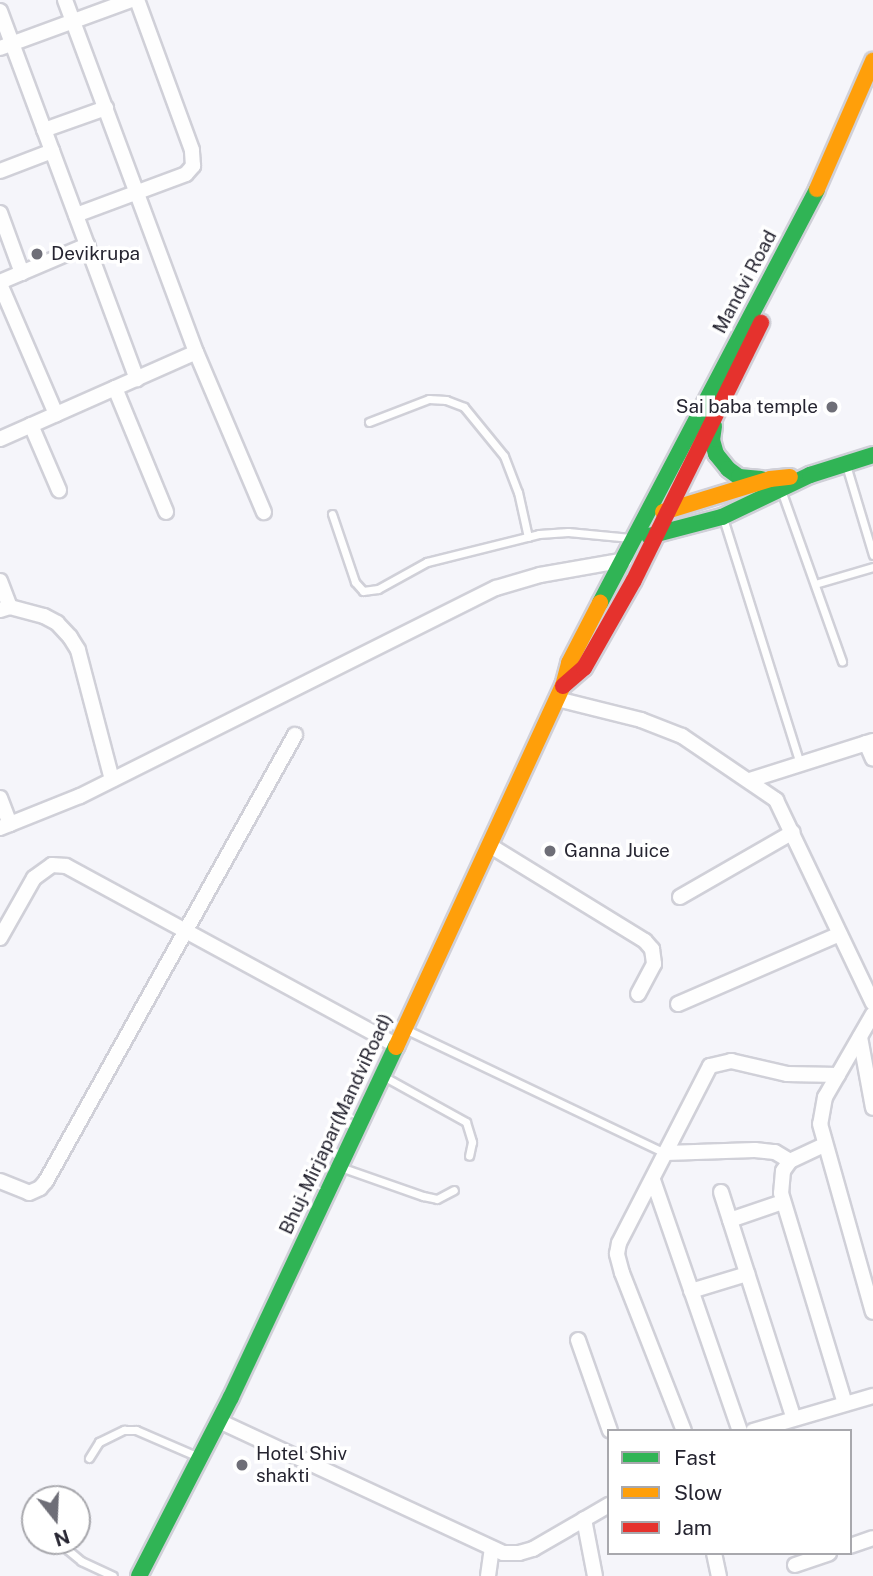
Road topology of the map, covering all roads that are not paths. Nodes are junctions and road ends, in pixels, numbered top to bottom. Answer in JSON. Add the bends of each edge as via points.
{"nodes":[{"id":1,"x":65,"y":0,"type":"edge"},
{"id":2,"x":131,"y":0,"type":"edge"},
{"id":3,"x":137,"y":0,"type":"edge"},
{"id":4,"x":0,"y":11,"type":"edge"},
{"id":5,"x":73,"y":21,"type":"junction"},
{"id":6,"x":6,"y":46,"type":"edge"},
{"id":7,"x":873,"y":61,"type":"edge"},
{"id":8,"x":106,"y":108,"type":"junction"},
{"id":9,"x":44,"y":130,"type":"junction"},
{"id":10,"x":52,"y":151,"type":"junction"},
{"id":11,"x":0,"y":171,"type":"edge"},
{"id":12,"x":137,"y":193,"type":"junction"},
{"id":13,"x":813,"y":198,"type":"junction"},
{"id":14,"x":0,"y":213,"type":"edge"},
{"id":15,"x":76,"y":215,"type":"junction"},
{"id":16,"x":87,"y":245,"type":"junction"},
{"id":17,"x":22,"y":272,"type":"junction"},
{"id":18,"x":0,"y":283,"type":"edge"},
{"id":19,"x":196,"y":352,"type":"junction"},
{"id":20,"x":137,"y":379,"type":"junction"},
{"id":21,"x":115,"y":388,"type":"junction"},
{"id":22,"x":57,"y":414,"type":"junction"},
{"id":23,"x":715,"y":420,"type":"junction"},
{"id":24,"x":369,"y":422,"type":"dead end"},
{"id":25,"x":31,"y":425,"type":"junction"},
{"id":26,"x":1,"y":437,"type":"edge"},
{"id":27,"x":873,"y":455,"type":"edge"},
{"id":28,"x":846,"y":464,"type":"junction"},
{"id":29,"x":775,"y":484,"type":"junction"},
{"id":30,"x":59,"y":490,"type":"dead end"},
{"id":31,"x":671,"y":510,"type":"junction"},
{"id":32,"x":166,"y":512,"type":"dead end"},
{"id":33,"x":264,"y":512,"type":"dead end"},
{"id":34,"x":332,"y":514,"type":"dead end"},
{"id":35,"x":645,"y":517,"type":"junction"},
{"id":36,"x":722,"y":517,"type":"junction"},
{"id":37,"x":658,"y":535,"type":"junction"},
{"id":38,"x":528,"y":537,"type":"junction"},
{"id":39,"x":635,"y":538,"type":"junction"},
{"id":40,"x":873,"y":555,"type":"edge"},
{"id":41,"x":625,"y":560,"type":"junction"},
{"id":42,"x":873,"y":568,"type":"edge"},
{"id":43,"x":0,"y":581,"type":"edge"},
{"id":44,"x":815,"y":584,"type":"junction"},
{"id":45,"x":5,"y":609,"type":"edge"},
{"id":46,"x":842,"y":661,"type":"dead end"},
{"id":47,"x":560,"y":692,"type":"junction"},
{"id":48,"x":295,"y":735,"type":"dead end"},
{"id":49,"x":869,"y":742,"type":"edge"},
{"id":50,"x":873,"y":759,"type":"edge"},
{"id":51,"x":800,"y":764,"type":"junction"},
{"id":52,"x":112,"y":780,"type":"junction"},
{"id":53,"x":750,"y":780,"type":"junction"},
{"id":54,"x":0,"y":798,"type":"edge"},
{"id":55,"x":5,"y":826,"type":"edge"},
{"id":56,"x":793,"y":832,"type":"junction"},
{"id":57,"x":489,"y":845,"type":"junction"},
{"id":58,"x":680,"y":897,"type":"dead end"},
{"id":59,"x":184,"y":931,"type":"junction"},
{"id":60,"x":840,"y":934,"type":"junction"},
{"id":61,"x":0,"y":938,"type":"edge"},
{"id":62,"x":638,"y":994,"type":"dead end"},
{"id":63,"x":873,"y":1003,"type":"edge"},
{"id":64,"x":678,"y":1004,"type":"dead end"},
{"id":65,"x":873,"y":1014,"type":"edge"},
{"id":66,"x":405,"y":1029,"type":"junction"},
{"id":67,"x":860,"y":1037,"type":"junction"},
{"id":68,"x":397,"y":1045,"type":"junction"},
{"id":69,"x":383,"y":1075,"type":"junction"},
{"id":70,"x":838,"y":1075,"type":"junction"},
{"id":71,"x":873,"y":1108,"type":"edge"},
{"id":72,"x":824,"y":1146,"type":"junction"},
{"id":73,"x":666,"y":1153,"type":"junction"},
{"id":74,"x":469,"y":1156,"type":"dead end"},
{"id":75,"x":790,"y":1161,"type":"junction"},
{"id":76,"x":340,"y":1167,"type":"junction"},
{"id":77,"x":653,"y":1180,"type":"junction"},
{"id":78,"x":0,"y":1181,"type":"edge"},
{"id":79,"x":454,"y":1190,"type":"dead end"},
{"id":80,"x":721,"y":1192,"type":"dead end"},
{"id":81,"x":783,"y":1202,"type":"junction"},
{"id":82,"x":730,"y":1220,"type":"junction"},
{"id":83,"x":747,"y":1274,"type":"junction"},
{"id":84,"x":691,"y":1291,"type":"junction"},
{"id":85,"x":873,"y":1312,"type":"edge"},
{"id":86,"x":578,"y":1340,"type":"dead end"},
{"id":87,"x":873,"y":1396,"type":"edge"},
{"id":88,"x":845,"y":1404,"type":"junction"},
{"id":89,"x":794,"y":1419,"type":"junction"},
{"id":90,"x":219,"y":1421,"type":"junction"},
{"id":91,"x":609,"y":1429,"type":"edge"},
{"id":92,"x":683,"y":1429,"type":"edge"},
{"id":93,"x":739,"y":1429,"type":"edge"},
{"id":94,"x":760,"y":1429,"type":"edge"},
{"id":95,"x":89,"y":1458,"type":"dead end"},
{"id":96,"x":200,"y":1458,"type":"junction"},
{"id":97,"x":607,"y":1506,"type":"edge"},
{"id":98,"x":584,"y":1519,"type":"junction"},
{"id":99,"x":873,"y":1538,"type":"edge"},
{"id":100,"x":852,"y":1545,"type":"edge"},
{"id":101,"x":492,"y":1548,"type":"junction"},
{"id":102,"x":74,"y":1555,"type":"edge"},
{"id":103,"x":714,"y":1555,"type":"edge"},
{"id":104,"x":823,"y":1555,"type":"edge"},
{"id":105,"x":795,"y":1565,"type":"dead end"},
{"id":106,"x":113,"y":1576,"type":"edge"},
{"id":107,"x":139,"y":1576,"type":"edge"},
{"id":108,"x":488,"y":1576,"type":"edge"},
{"id":109,"x":596,"y":1576,"type":"edge"},
{"id":110,"x":719,"y":1576,"type":"edge"}],
"edges":[{"from":1,"to":5,"type":"street"},
{"from":2,"to":5,"type":"street"},
{"from":3,"to":12,"type":"street","via":[[193,158],[186,174]]},
{"from":4,"to":6,"type":"street"},
{"from":5,"to":6,"type":"street"},
{"from":5,"to":8,"type":"street"},
{"from":6,"to":9,"type":"street"},
{"from":7,"to":13,"type":"main road","name":"Mandvi Road"},
{"from":8,"to":9,"type":"street"},
{"from":8,"to":12,"type":"street"},
{"from":9,"to":10,"type":"street"},
{"from":10,"to":11,"type":"street"},
{"from":10,"to":15,"type":"street"},
{"from":12,"to":15,"type":"street"},
{"from":12,"to":19,"type":"street"},
{"from":13,"to":23,"type":"main road","name":"Bhuj-Mirjapar(MandviRoad)"},
{"from":13,"to":35,"type":"main road","name":"Mandvi Road"},
{"from":14,"to":17,"type":"street"},
{"from":15,"to":16,"type":"street"},
{"from":16,"to":17,"type":"street"},
{"from":16,"to":20,"type":"street"},
{"from":17,"to":18,"type":"street"},
{"from":18,"to":22,"type":"street"},
{"from":19,"to":20,"type":"street"},
{"from":19,"to":33,"type":"street"},
{"from":20,"to":21,"type":"street"},
{"from":21,"to":22,"type":"street"},
{"from":21,"to":32,"type":"street"},
{"from":22,"to":25,"type":"street"},
{"from":23,"to":29,"type":"main road","via":[[714,447],[728,469],[739,477]]},
{"from":23,"to":31,"type":"main road","name":"Bhuj-Mirjapar(MandviRoad)"},
{"from":24,"to":38,"type":"lane","via":[[429,399],[464,407],[505,456]]},
{"from":25,"to":26,"type":"street"},
{"from":25,"to":30,"type":"street"},
{"from":27,"to":28,"type":"main road"},
{"from":28,"to":29,"type":"main road"},
{"from":28,"to":40,"type":"lane"},
{"from":29,"to":31,"type":"main road"},
{"from":29,"to":36,"type":"main road"},
{"from":29,"to":44,"type":"lane"},
{"from":31,"to":35,"type":"main road"},
{"from":31,"to":37,"type":"main road","name":"Bhuj-Mirjapar(MandviRoad)"},
{"from":34,"to":38,"type":"lane","via":[[355,582],[363,591],[378,589],[427,562]]},
{"from":35,"to":39,"type":"main road","name":"Bhuj-Mirjapar(MandviRoad)"},
{"from":36,"to":37,"type":"main road"},
{"from":36,"to":51,"type":"lane"},
{"from":37,"to":39,"type":"main road"},
{"from":37,"to":47,"type":"main road","name":"Bhuj-Mirjapar(MandviRoad)","via":[[584,668]]},
{"from":38,"to":39,"type":"lane","via":[[568,532]]},
{"from":39,"to":41,"type":"main road","name":"Bhuj-Mirjapar(MandviRoad)"},
{"from":41,"to":47,"type":"main road","name":"Bhuj-Mirjapar(MandviRoad)","via":[[569,663]]},
{"from":41,"to":52,"type":"street","via":[[496,588]]},
{"from":42,"to":44,"type":"lane"},
{"from":43,"to":45,"type":"street"},
{"from":44,"to":46,"type":"lane"},
{"from":45,"to":52,"type":"street","via":[[57,623],[78,650]]},
{"from":47,"to":53,"type":"street","via":[[682,736]]},
{"from":47,"to":57,"type":"main road","name":"Bhuj-Mirjapar(MandviRoad)"},
{"from":48,"to":59,"type":"street"},
{"from":49,"to":50,"type":"street"},
{"from":49,"to":51,"type":"street"},
{"from":51,"to":53,"type":"street"},
{"from":52,"to":55,"type":"street"},
{"from":53,"to":56,"type":"street","via":[[776,800]]},
{"from":54,"to":55,"type":"street"},
{"from":56,"to":58,"type":"street"},
{"from":56,"to":60,"type":"street"},
{"from":57,"to":62,"type":"street","via":[[645,941],[652,949],[654,964]]},
{"from":57,"to":66,"type":"main road","name":"Bhuj-Mirjapar(MandviRoad)"},
{"from":59,"to":61,"type":"street","via":[[66,866],[52,865],[34,878]]},
{"from":59,"to":68,"type":"street"},
{"from":59,"to":78,"type":"street","via":[[46,1181],[29,1193]]},
{"from":60,"to":63,"type":"street"},
{"from":60,"to":64,"type":"street"},
{"from":65,"to":67,"type":"street"},
{"from":66,"to":68,"type":"main road","name":"Bhuj-Mirjapar(MandviRoad)"},
{"from":66,"to":73,"type":"lane"},
{"from":67,"to":70,"type":"street"},
{"from":67,"to":71,"type":"street"},
{"from":68,"to":69,"type":"main road","name":"Bhuj-Mirjapar(MandviRoad)"},
{"from":69,"to":74,"type":"lane","via":[[466,1122],[472,1142]]},
{"from":69,"to":76,"type":"main road","name":"Bhuj-Mirjapar(MandviRoad)"},
{"from":70,"to":72,"type":"street","via":[[821,1110]]},
{"from":70,"to":73,"type":"street","via":[[787,1074],[730,1061],[716,1063],[710,1066]]},
{"from":72,"to":75,"type":"street"},
{"from":72,"to":85,"type":"street"},
{"from":73,"to":75,"type":"street","via":[[755,1150],[775,1152]]},
{"from":73,"to":77,"type":"street"},
{"from":75,"to":81,"type":"street","via":[[783,1171]]},
{"from":76,"to":79,"type":"lane","via":[[437,1199]]},
{"from":76,"to":90,"type":"main road","name":"Bhuj-Mirjapar(MandviRoad)"},
{"from":77,"to":84,"type":"street"},
{"from":77,"to":92,"type":"street","via":[[617,1254]]},
{"from":80,"to":82,"type":"street"},
{"from":81,"to":82,"type":"street"},
{"from":81,"to":88,"type":"street"},
{"from":82,"to":83,"type":"street"},
{"from":83,"to":84,"type":"street"},
{"from":83,"to":89,"type":"street"},
{"from":84,"to":93,"type":"street"},
{"from":86,"to":91,"type":"street"},
{"from":87,"to":88,"type":"street"},
{"from":88,"to":89,"type":"street"},
{"from":89,"to":94,"type":"street"},
{"from":90,"to":96,"type":"main road","name":"Bhuj-Mirjapar(MandviRoad)"},
{"from":90,"to":101,"type":"street"},
{"from":95,"to":96,"type":"lane","via":[[111,1434],[136,1430]]},
{"from":96,"to":107,"type":"main road","name":"Bhuj-Mirjapar(MandviRoad)"},
{"from":97,"to":98,"type":"street"},
{"from":98,"to":101,"type":"street","via":[[533,1549],[503,1553]]},
{"from":98,"to":109,"type":"street"},
{"from":99,"to":100,"type":"street"},
{"from":101,"to":108,"type":"street"},
{"from":102,"to":106,"type":"lane"},
{"from":103,"to":110,"type":"street"},
{"from":104,"to":105,"type":"street"}]}
